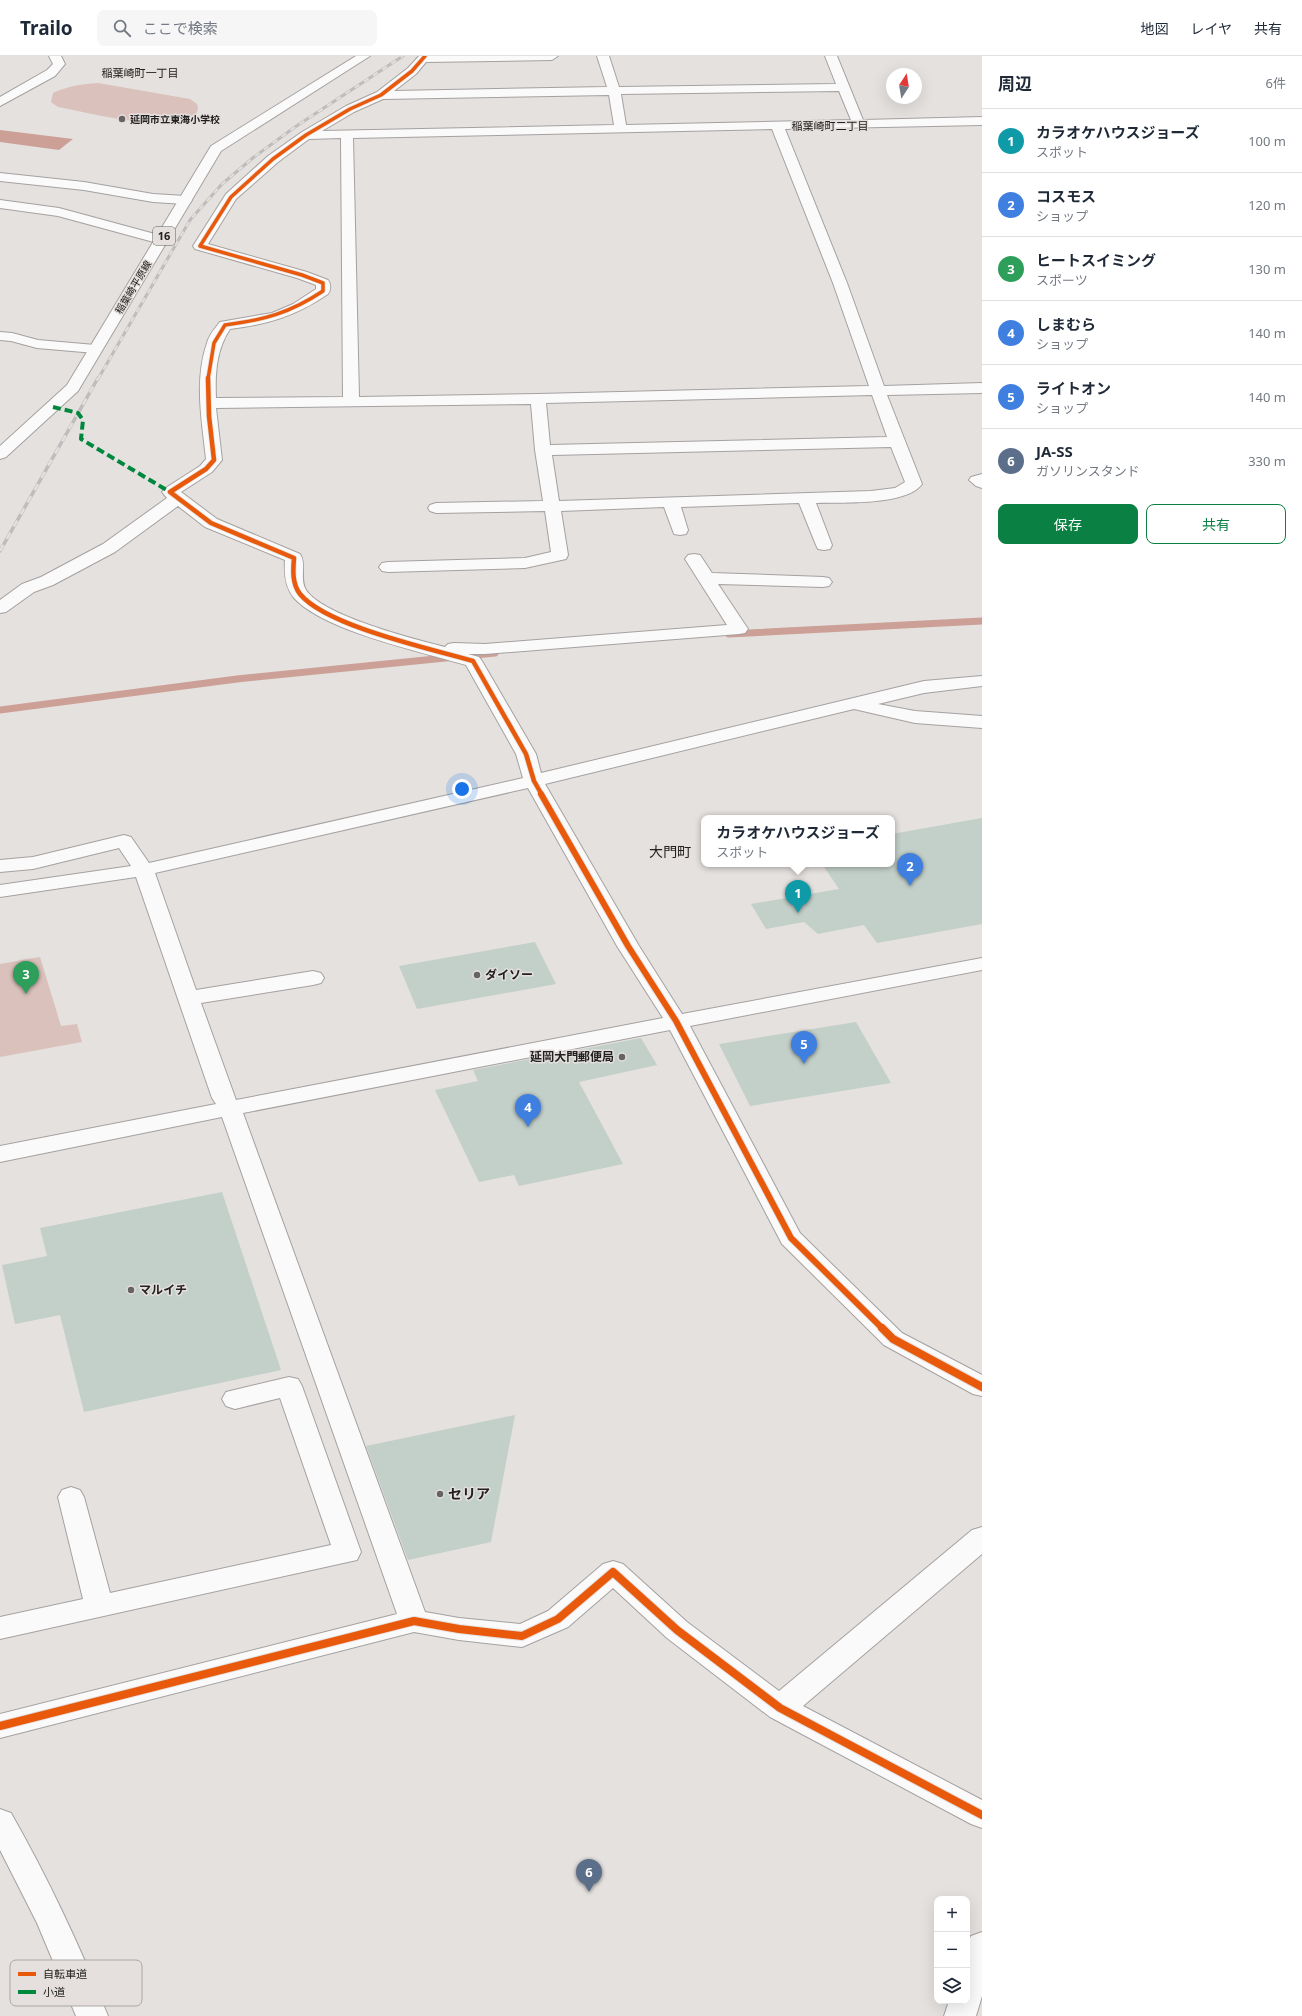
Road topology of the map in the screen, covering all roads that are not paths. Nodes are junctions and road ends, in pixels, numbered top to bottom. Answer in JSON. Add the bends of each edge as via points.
{"nodes":[{"id":1,"x":55,"y":56,"type":"edge"},
{"id":2,"x":364,"y":56,"type":"edge"},
{"id":3,"x":552,"y":56,"type":"edge"},
{"id":4,"x":603,"y":56,"type":"edge"},
{"id":5,"x":831,"y":56,"type":"edge"},
{"id":6,"x":424,"y":57,"type":"edge"},
{"id":7,"x":844,"y":87,"type":"junction"},
{"id":8,"x":614,"y":91,"type":"junction"},
{"id":9,"x":381,"y":95,"type":"junction"},
{"id":10,"x":0,"y":102,"type":"edge"},
{"id":11,"x":982,"y":121,"type":"edge"},
{"id":12,"x":859,"y":124,"type":"junction"},
{"id":13,"x":777,"y":125,"type":"junction"},
{"id":14,"x":621,"y":129,"type":"junction"},
{"id":15,"x":347,"y":134,"type":"junction"},
{"id":16,"x":306,"y":135,"type":"junction"},
{"id":17,"x":0,"y":176,"type":"edge"},
{"id":18,"x":185,"y":200,"type":"junction"},
{"id":19,"x":0,"y":204,"type":"edge"},
{"id":20,"x":161,"y":240,"type":"junction"},
{"id":21,"x":0,"y":336,"type":"edge"},
{"id":22,"x":95,"y":349,"type":"junction"},
{"id":23,"x":982,"y":388,"type":"edge"},
{"id":24,"x":878,"y":390,"type":"junction"},
{"id":25,"x":538,"y":399,"type":"junction"},
{"id":26,"x":351,"y":401,"type":"junction"},
{"id":27,"x":208,"y":403,"type":"junction"},
{"id":28,"x":895,"y":442,"type":"junction"},
{"id":29,"x":543,"y":450,"type":"junction"},
{"id":30,"x":0,"y":454,"type":"edge"},
{"id":31,"x":982,"y":478,"type":"edge"},
{"id":32,"x":982,"y":483,"type":"edge"},
{"id":33,"x":178,"y":498,"type":"junction"},
{"id":34,"x":806,"y":499,"type":"junction"},
{"id":35,"x":671,"y":503,"type":"junction"},
{"id":36,"x":552,"y":506,"type":"junction"},
{"id":37,"x":436,"y":508,"type":"dead end"},
{"id":38,"x":680,"y":530,"type":"dead end"},
{"id":39,"x":824,"y":545,"type":"dead end"},
{"id":40,"x":694,"y":559,"type":"dead end"},
{"id":41,"x":388,"y":567,"type":"dead end"},
{"id":42,"x":706,"y":578,"type":"junction"},
{"id":43,"x":823,"y":582,"type":"dead end"},
{"id":44,"x":0,"y":608,"type":"edge"},
{"id":45,"x":424,"y":646,"type":"junction"},
{"id":46,"x":982,"y":681,"type":"edge"},
{"id":47,"x":854,"y":704,"type":"junction"},
{"id":48,"x":982,"y":722,"type":"edge"},
{"id":49,"x":534,"y":781,"type":"junction"},
{"id":50,"x":0,"y":866,"type":"edge"},
{"id":51,"x":144,"y":870,"type":"junction"},
{"id":52,"x":0,"y":891,"type":"edge"},
{"id":53,"x":982,"y":964,"type":"edge"},
{"id":54,"x":313,"y":978,"type":"dead end"},
{"id":55,"x":188,"y":998,"type":"junction"},
{"id":56,"x":676,"y":1021,"type":"junction"},
{"id":57,"x":230,"y":1108,"type":"junction"},
{"id":58,"x":0,"y":1154,"type":"edge"},
{"id":59,"x":982,"y":1387,"type":"edge"},
{"id":60,"x":235,"y":1399,"type":"dead end"},
{"id":61,"x":71,"y":1497,"type":"dead end"},
{"id":62,"x":982,"y":1538,"type":"edge"},
{"id":63,"x":99,"y":1606,"type":"junction"},
{"id":64,"x":414,"y":1621,"type":"junction"},
{"id":65,"x":0,"y":1628,"type":"edge"},
{"id":66,"x":780,"y":1708,"type":"junction"},
{"id":67,"x":0,"y":1726,"type":"edge"},
{"id":68,"x":982,"y":1815,"type":"edge"},
{"id":69,"x":0,"y":1822,"type":"edge"},
{"id":70,"x":982,"y":1946,"type":"edge"},
{"id":71,"x":71,"y":1960,"type":"edge"},
{"id":72,"x":970,"y":1984,"type":"edge"},
{"id":73,"x":964,"y":2004,"type":"edge"},
{"id":74,"x":88,"y":2006,"type":"edge"},
{"id":75,"x":92,"y":2016,"type":"edge"},
{"id":76,"x":960,"y":2016,"type":"edge"}],
"edges":[{"from":1,"to":10,"type":"main road","via":[[59,64],[51,73]]},
{"from":2,"to":18,"type":"main road","name":"稲葉崎平原線","number":"16","via":[[216,149]]},
{"from":3,"to":6,"type":"main road"},
{"from":4,"to":8,"type":"main road"},
{"from":5,"to":7,"type":"main road"},
{"from":6,"to":9,"type":"main road","via":[[412,72]]},
{"from":7,"to":8,"type":"main road"},
{"from":7,"to":12,"type":"main road"},
{"from":8,"to":9,"type":"main road"},
{"from":8,"to":14,"type":"main road"},
{"from":9,"to":16,"type":"main road","via":[[350,109]]},
{"from":11,"to":12,"type":"main road"},
{"from":12,"to":13,"type":"main road"},
{"from":13,"to":14,"type":"main road"},
{"from":13,"to":24,"type":"main road","via":[[840,283]]},
{"from":14,"to":15,"type":"main road"},
{"from":15,"to":16,"type":"main road"},
{"from":15,"to":26,"type":"main road"},
{"from":16,"to":27,"type":"main road","via":[[273,159],[231,197],[200,246],[302,275],[323,283],[323,291],[286,314],[269,320],[225,325],[214,342]]},
{"from":17,"to":18,"type":"main road","via":[[84,186],[153,198]]},
{"from":18,"to":20,"type":"main road","name":"稲葉崎平原線","number":"16"},
{"from":19,"to":20,"type":"main road","via":[[59,212]]},
{"from":20,"to":22,"type":"main road","name":"稲葉崎平原線","number":"16"},
{"from":21,"to":22,"type":"main road","via":[[37,344]]},
{"from":22,"to":30,"type":"main road","name":"稲葉崎平原線","number":"16","via":[[72,388]]},
{"from":23,"to":24,"type":"main road"},
{"from":24,"to":25,"type":"main road"},
{"from":24,"to":28,"type":"main road"},
{"from":25,"to":26,"type":"main road"},
{"from":25,"to":29,"type":"main road"},
{"from":26,"to":27,"type":"main road"},
{"from":27,"to":33,"type":"main road","via":[[214,460],[206,469],[170,492]]},
{"from":28,"to":29,"type":"main road"},
{"from":28,"to":34,"type":"main road","via":[[914,484],[899,492],[871,496]]},
{"from":29,"to":36,"type":"main road"},
{"from":31,"to":32,"type":"main road","via":[[977,480]]},
{"from":33,"to":44,"type":"main road","via":[[108,548],[47,581],[28,588]]},
{"from":33,"to":45,"type":"main road","via":[[211,523],[294,558],[292,574],[299,593],[313,605],[339,619]]},
{"from":34,"to":35,"type":"main road"},
{"from":34,"to":39,"type":"main road"},
{"from":35,"to":36,"type":"main road"},
{"from":35,"to":38,"type":"main road"},
{"from":36,"to":37,"type":"main road"},
{"from":36,"to":41,"type":"main road","via":[[560,555],[525,563]]},
{"from":40,"to":42,"type":"main road"},
{"from":42,"to":43,"type":"main road"},
{"from":42,"to":45,"type":"main road","via":[[739,629],[485,649]]},
{"from":45,"to":49,"type":"main road","via":[[473,661],[526,754]]},
{"from":46,"to":47,"type":"main road","via":[[924,687]]},
{"from":47,"to":48,"type":"main road","via":[[915,717]]},
{"from":47,"to":49,"type":"main road"},
{"from":49,"to":51,"type":"main road"},
{"from":49,"to":56,"type":"main road","via":[[628,946]]},
{"from":50,"to":51,"type":"main road","via":[[33,863],[124,841]]},
{"from":51,"to":52,"type":"main road"},
{"from":51,"to":55,"type":"main road"},
{"from":53,"to":56,"type":"main road"},
{"from":54,"to":55,"type":"main road"},
{"from":55,"to":57,"type":"main road","via":[[223,1098]]},
{"from":56,"to":57,"type":"main road"},
{"from":56,"to":59,"type":"main road","via":[[791,1238],[893,1339]]},
{"from":57,"to":58,"type":"main road"},
{"from":57,"to":64,"type":"main road"},
{"from":60,"to":63,"type":"main road","via":[[289,1386],[347,1552]]},
{"from":61,"to":63,"type":"main road"},
{"from":62,"to":66,"type":"main road"},
{"from":63,"to":65,"type":"main road"},
{"from":64,"to":66,"type":"main road","via":[[522,1636],[558,1619],[613,1572],[677,1630]]},
{"from":64,"to":67,"type":"main road"},
{"from":66,"to":68,"type":"main road"},
{"from":69,"to":71,"type":"main road","via":[[22,1859]]},
{"from":70,"to":72,"type":"main road"},
{"from":73,"to":76,"type":"main road"},
{"from":74,"to":75,"type":"main road"}]}
